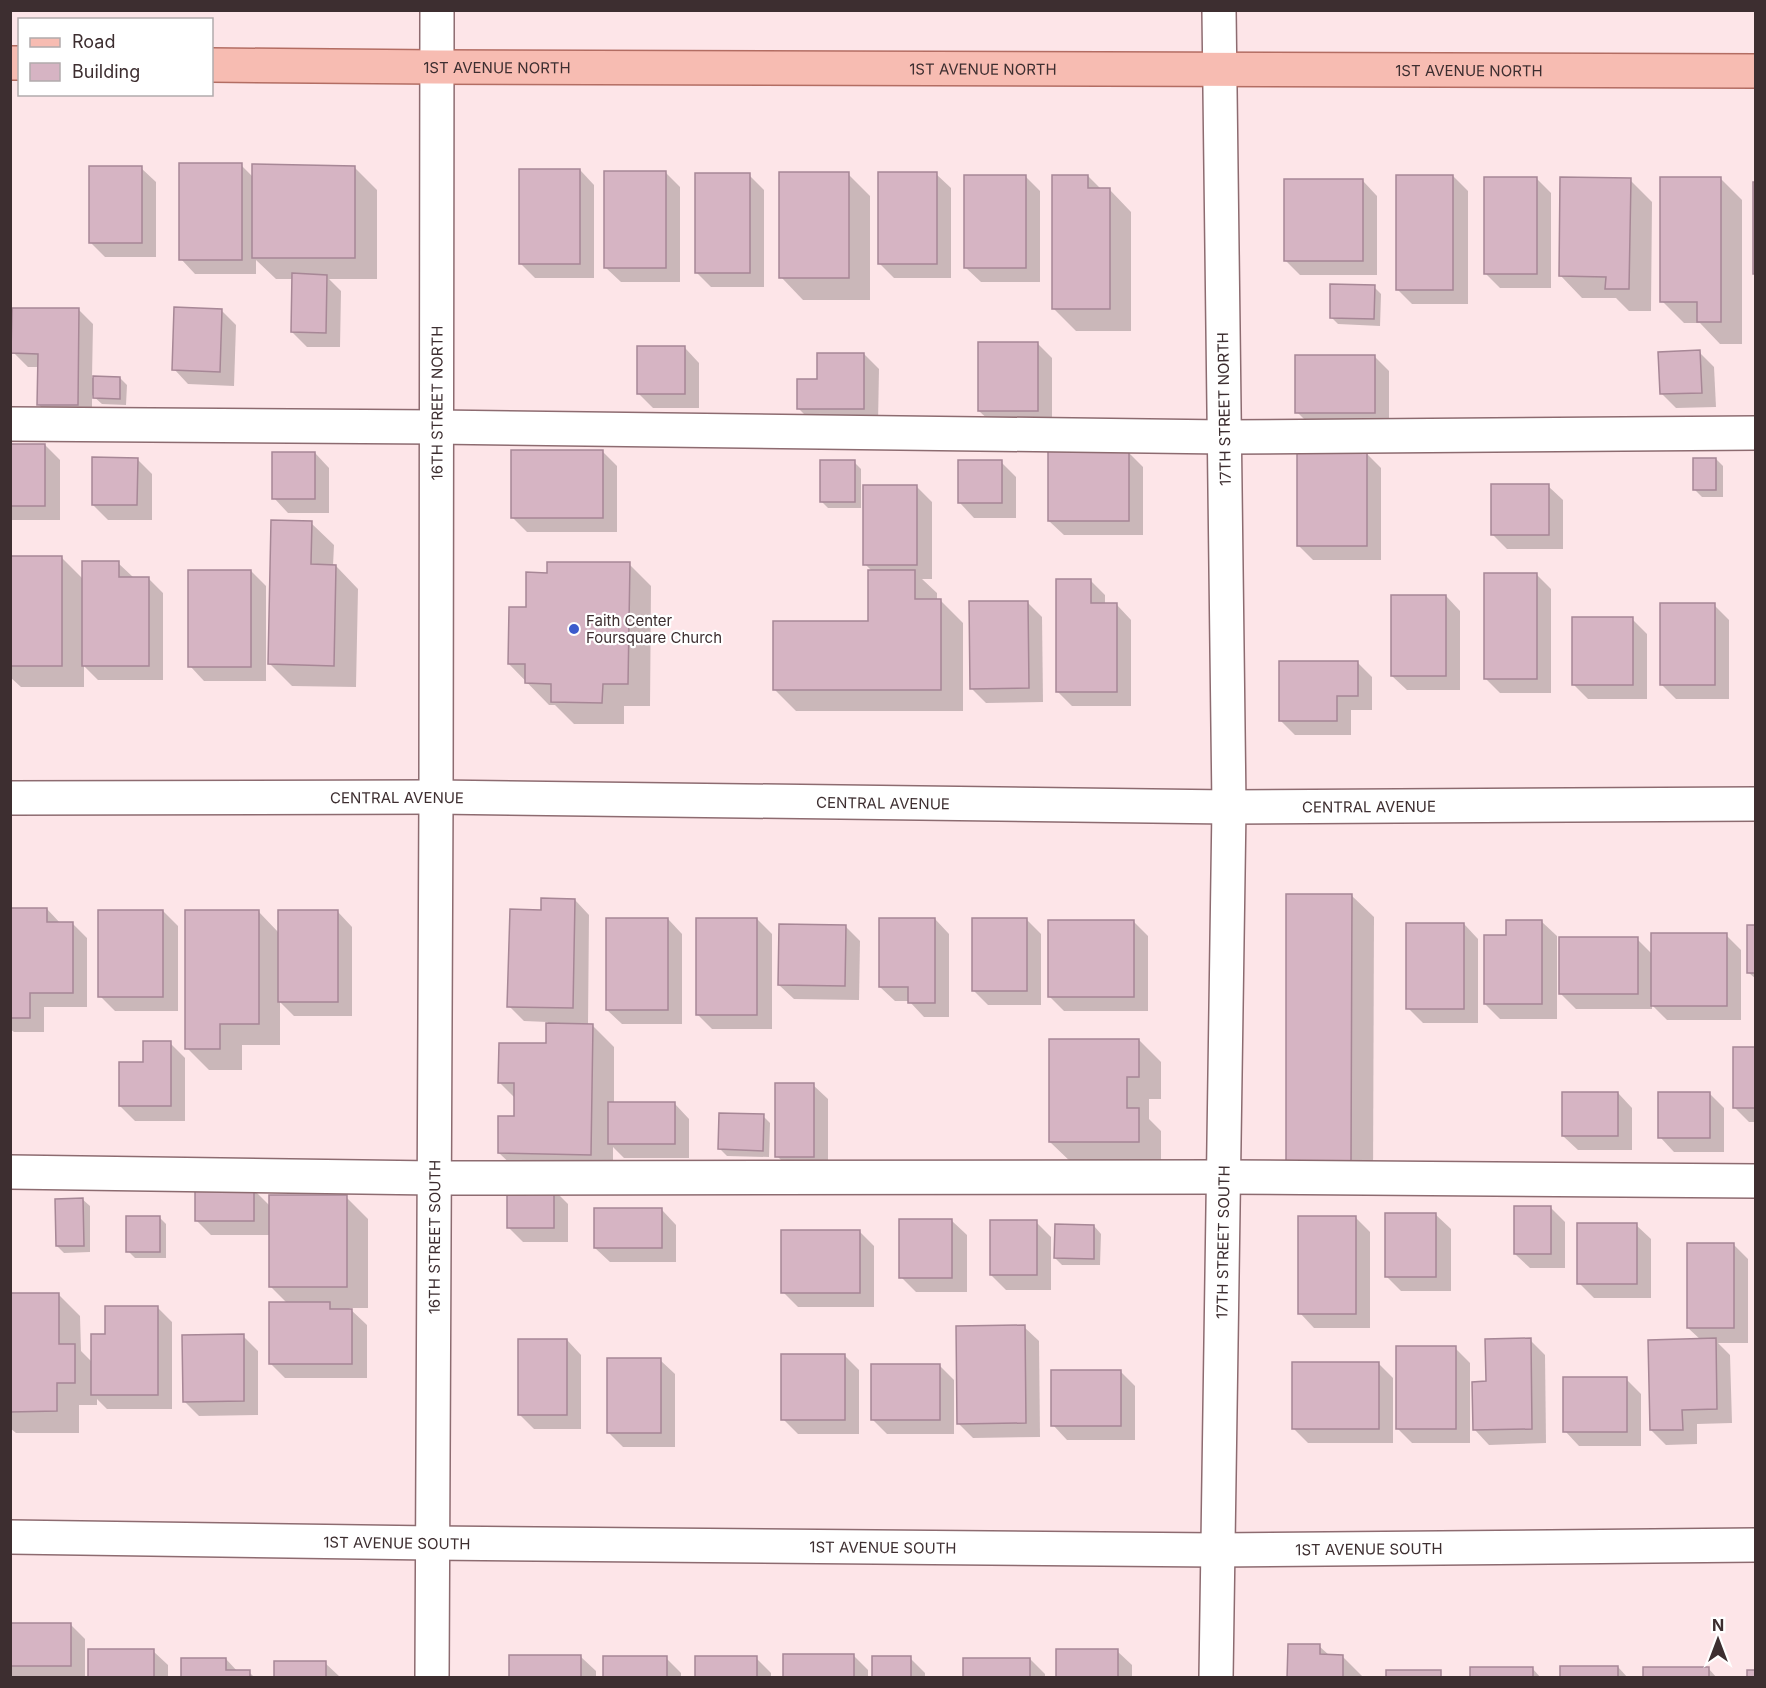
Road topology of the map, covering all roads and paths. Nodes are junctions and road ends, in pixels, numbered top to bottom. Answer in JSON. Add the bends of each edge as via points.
{"nodes":[{"id":1,"x":437,"y":10,"type":"edge"},
{"id":2,"x":1219,"y":10,"type":"edge"},
{"id":3,"x":213,"y":65,"type":"edge"},
{"id":4,"x":436,"y":67,"type":"junction"},
{"id":5,"x":1219,"y":70,"type":"junction"},
{"id":6,"x":1755,"y":71,"type":"edge"},
{"id":7,"x":10,"y":424,"type":"edge"},
{"id":8,"x":436,"y":427,"type":"junction"},
{"id":9,"x":1755,"y":433,"type":"edge"},
{"id":10,"x":1224,"y":437,"type":"junction"},
{"id":11,"x":436,"y":797,"type":"junction"},
{"id":12,"x":10,"y":798,"type":"edge"},
{"id":13,"x":1755,"y":804,"type":"edge"},
{"id":14,"x":1229,"y":807,"type":"junction"},
{"id":15,"x":10,"y":1172,"type":"edge"},
{"id":16,"x":1223,"y":1177,"type":"junction"},
{"id":17,"x":434,"y":1178,"type":"junction"},
{"id":18,"x":1755,"y":1181,"type":"edge"},
{"id":19,"x":10,"y":1537,"type":"edge"},
{"id":20,"x":432,"y":1543,"type":"junction"},
{"id":21,"x":1755,"y":1545,"type":"edge"},
{"id":22,"x":1217,"y":1550,"type":"junction"},
{"id":23,"x":432,"y":1677,"type":"edge"},
{"id":24,"x":1216,"y":1677,"type":"edge"}],
"edges":[{"from":1,"to":4,"type":"street","name":"16TH STREET NORTH"},
{"from":2,"to":5,"type":"street","name":"17TH STREET NORTH"},
{"from":3,"to":4,"type":"main road","name":"1ST AVENUE NORTH"},
{"from":4,"to":5,"type":"main road","name":"1ST AVENUE NORTH"},
{"from":4,"to":8,"type":"street","name":"16TH STREET NORTH"},
{"from":5,"to":6,"type":"main road","name":"1ST AVENUE NORTH"},
{"from":5,"to":10,"type":"street","name":"17TH STREET NORTH"},
{"from":7,"to":8,"type":"street"},
{"from":8,"to":10,"type":"street"},
{"from":8,"to":11,"type":"street","name":"16TH STREET NORTH"},
{"from":9,"to":10,"type":"street"},
{"from":10,"to":14,"type":"street","name":"17TH STREET NORTH"},
{"from":11,"to":12,"type":"street","name":"CENTRAL AVENUE"},
{"from":11,"to":14,"type":"street","name":"CENTRAL AVENUE"},
{"from":11,"to":17,"type":"street","name":"16TH STREET SOUTH"},
{"from":13,"to":14,"type":"street","name":"CENTRAL AVENUE"},
{"from":14,"to":16,"type":"street","name":"17TH STREET SOUTH"},
{"from":15,"to":17,"type":"street"},
{"from":16,"to":17,"type":"street"},
{"from":16,"to":18,"type":"street"},
{"from":16,"to":22,"type":"street","name":"17TH STREET SOUTH"},
{"from":17,"to":20,"type":"street","name":"16TH STREET SOUTH"},
{"from":19,"to":20,"type":"street","name":"1ST AVENUE SOUTH"},
{"from":20,"to":22,"type":"street","name":"1ST AVENUE SOUTH"},
{"from":20,"to":23,"type":"street","name":"16TH STREET SOUTH"},
{"from":21,"to":22,"type":"street","name":"1ST AVENUE SOUTH"},
{"from":22,"to":24,"type":"street","name":"17TH STREET SOUTH"}]}
